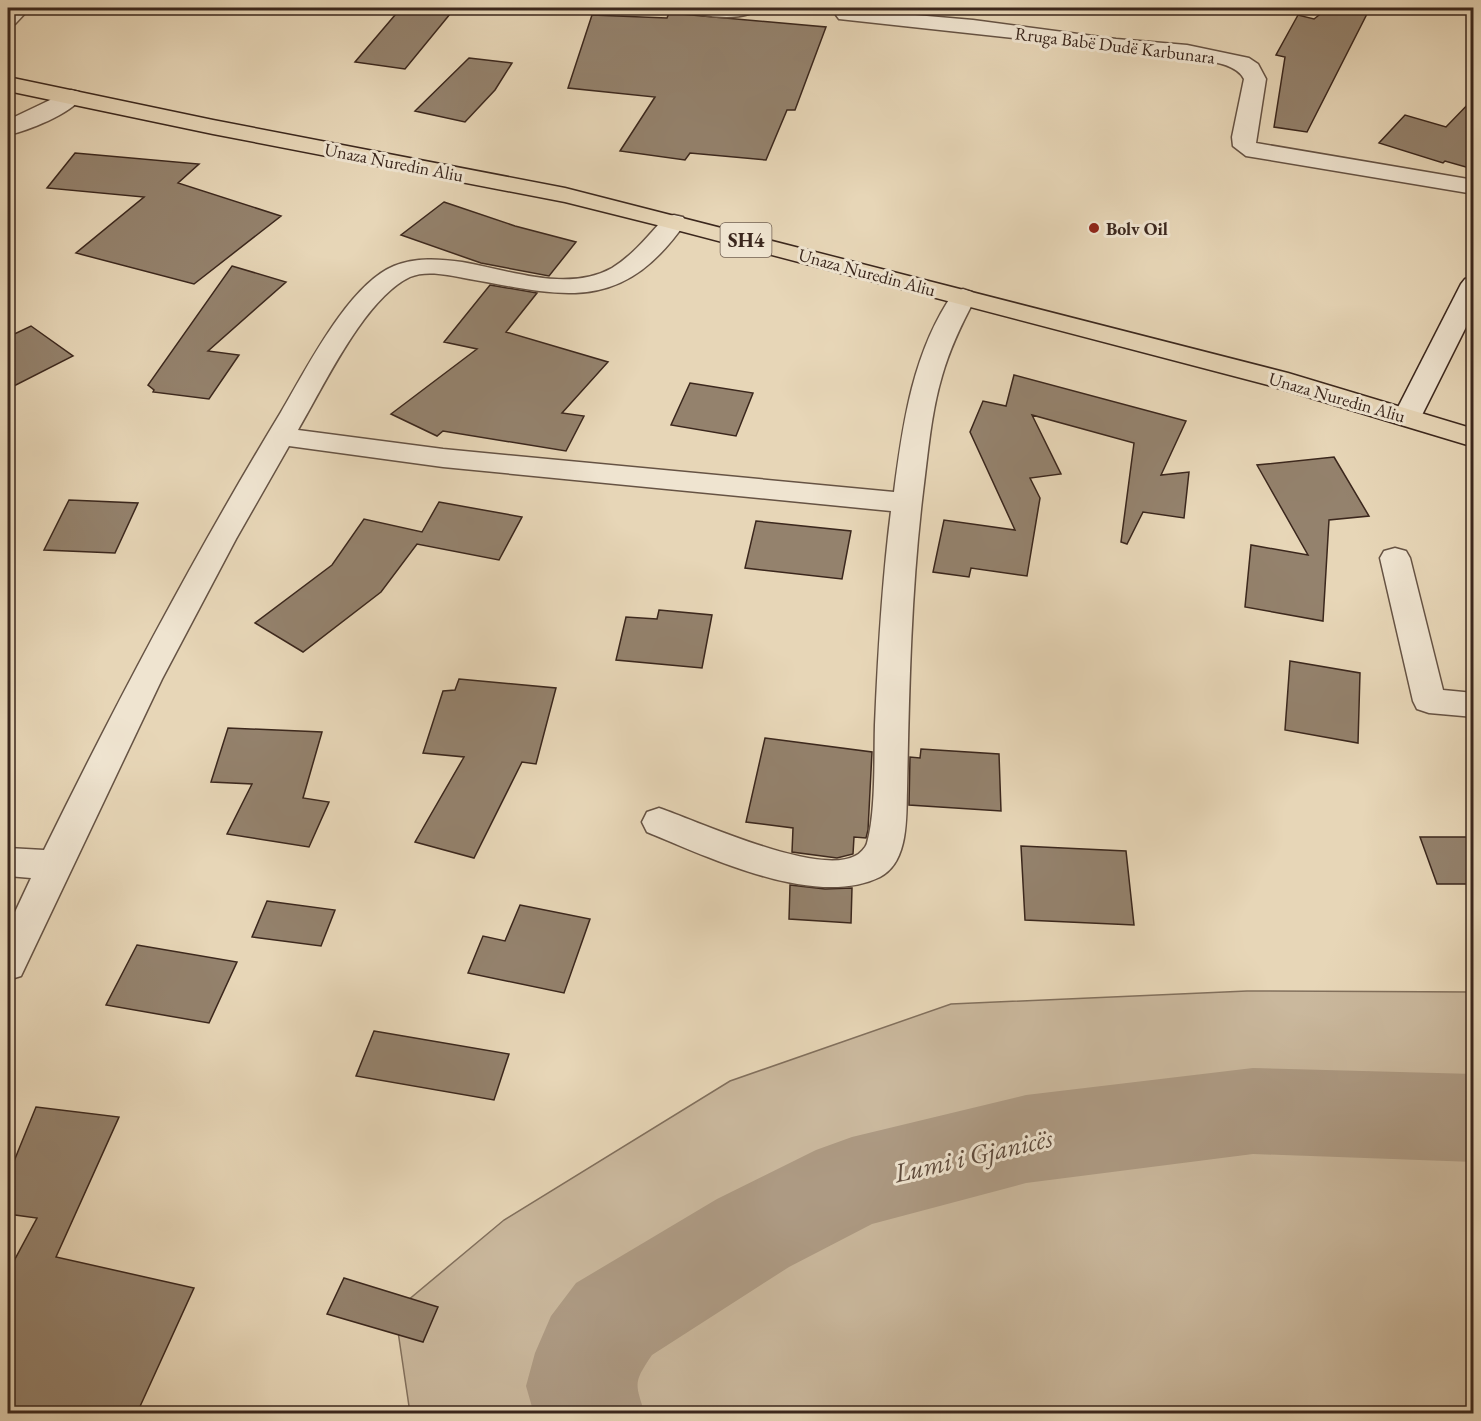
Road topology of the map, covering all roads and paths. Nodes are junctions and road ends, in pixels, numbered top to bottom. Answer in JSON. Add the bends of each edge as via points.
{"nodes":[{"id":1,"x":20,"y":8,"type":"edge"},
{"id":2,"x":699,"y":8,"type":"edge"},
{"id":3,"x":742,"y":10,"type":"dead end"},
{"id":4,"x":846,"y":15,"type":"dead end"},
{"id":5,"x":8,"y":20,"type":"edge"},
{"id":6,"x":8,"y":84,"type":"edge"},
{"id":7,"x":71,"y":97,"type":"junction"},
{"id":8,"x":8,"y":128,"type":"edge"},
{"id":9,"x":1473,"y":187,"type":"edge"},
{"id":10,"x":674,"y":222,"type":"junction"},
{"id":11,"x":1473,"y":284,"type":"edge"},
{"id":12,"x":963,"y":297,"type":"junction"},
{"id":13,"x":1407,"y":417,"type":"junction"},
{"id":14,"x":280,"y":436,"type":"junction"},
{"id":15,"x":1473,"y":438,"type":"edge"},
{"id":16,"x":907,"y":503,"type":"junction"},
{"id":17,"x":1395,"y":558,"type":"dead end"},
{"id":18,"x":1473,"y":705,"type":"edge"},
{"id":19,"x":659,"y":822,"type":"dead end"},
{"id":20,"x":8,"y":862,"type":"edge"},
{"id":21,"x":54,"y":865,"type":"junction"},
{"id":22,"x":8,"y":965,"type":"edge"}],
"edges":[{"from":1,"to":5,"type":"street"},
{"from":2,"to":3,"type":"street"},
{"from":4,"to":9,"type":"street","name":"Rruga Babë Dudë Karbunara","via":[[1187,51],[1233,61],[1250,69],[1255,80],[1244,137],[1245,146],[1254,151]]},
{"from":6,"to":7,"type":"main road","name":"Unaza Nuredin Aliu","number":"SH4"},
{"from":7,"to":8,"type":"street"},
{"from":7,"to":10,"type":"main road","name":"Unaza Nuredin Aliu","number":"SH4","via":[[565,195]]},
{"from":10,"to":12,"type":"main road","name":"Unaza Nuredin Aliu","number":"SH4"},
{"from":10,"to":14,"type":"street","via":[[631,266],[593,284],[569,287],[439,267],[397,274],[361,306]]},
{"from":11,"to":13,"type":"street"},
{"from":12,"to":13,"type":"main road","name":"Unaza Nuredin Aliu","number":"SH4","via":[[1278,379]]},
{"from":12,"to":16,"type":"street","via":[[942,336],[928,376],[917,423]]},
{"from":13,"to":15,"type":"main road","name":"Unaza Nuredin Aliu","number":"SH4"},
{"from":14,"to":16,"type":"street","via":[[442,458]]},
{"from":14,"to":21,"type":"street","via":[[204,568]]},
{"from":16,"to":19,"type":"street","via":[[884,850],[868,866],[843,874],[816,872],[751,859]]},
{"from":17,"to":18,"type":"street","via":[[1429,701]]},
{"from":20,"to":21,"type":"street"},
{"from":21,"to":22,"type":"street"}]}
